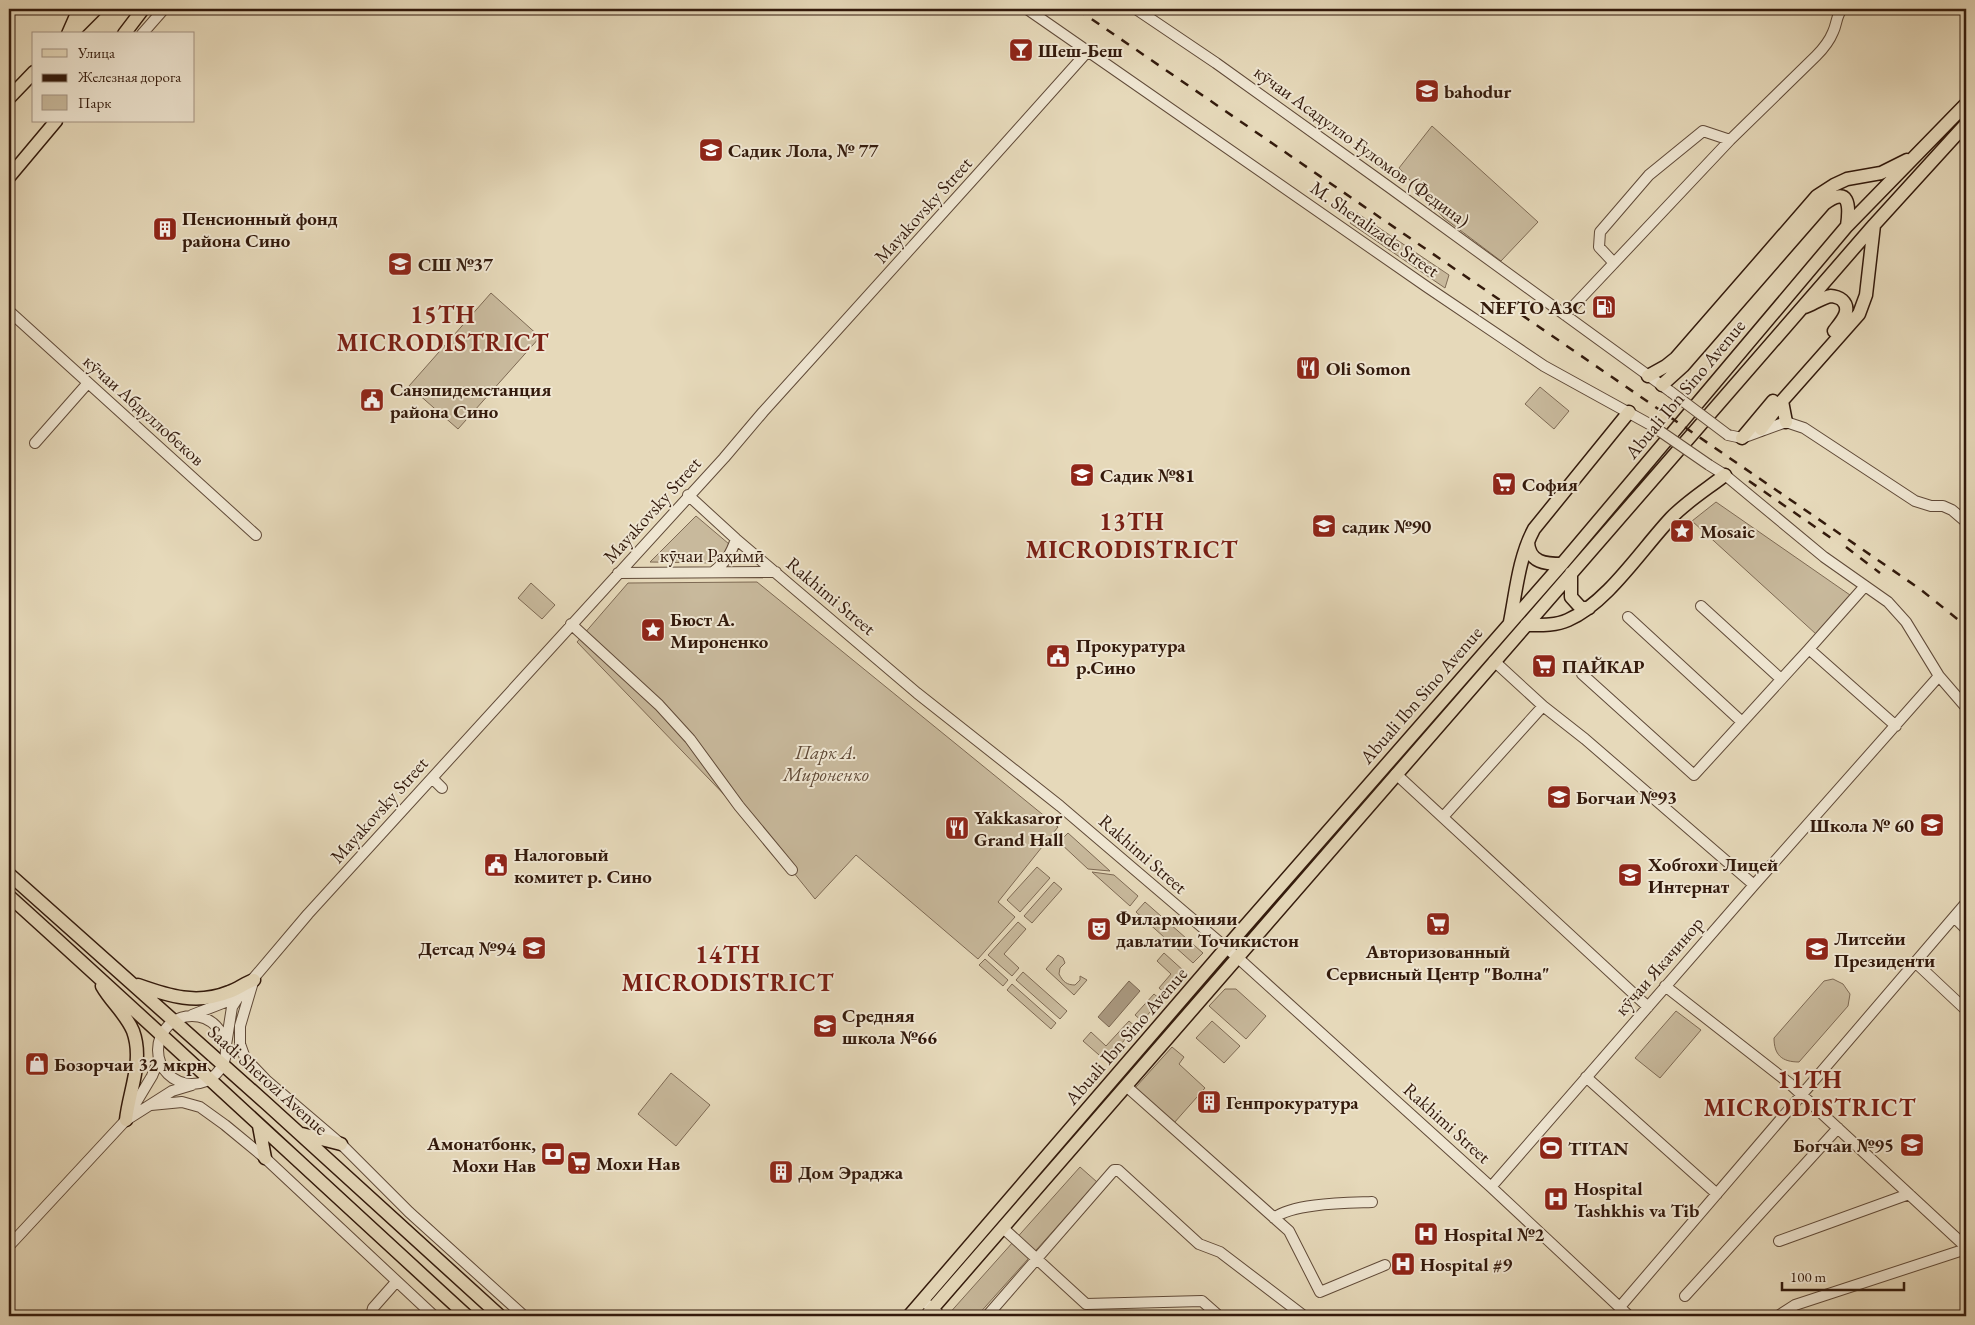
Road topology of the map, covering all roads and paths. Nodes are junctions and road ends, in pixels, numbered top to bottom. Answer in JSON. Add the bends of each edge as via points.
{"nodes":[{"id":1,"x":79,"y":9,"type":"edge"},
{"id":2,"x":96,"y":9,"type":"edge"},
{"id":3,"x":143,"y":9,"type":"edge"},
{"id":4,"x":164,"y":9,"type":"edge"},
{"id":5,"x":1027,"y":9,"type":"edge"},
{"id":6,"x":1136,"y":9,"type":"edge"},
{"id":7,"x":1842,"y":9,"type":"edge"},
{"id":8,"x":74,"y":32,"type":"edge"},
{"id":9,"x":126,"y":32,"type":"edge"},
{"id":10,"x":144,"y":32,"type":"edge"},
{"id":11,"x":1088,"y":51,"type":"junction"},
{"id":12,"x":32,"y":74,"type":"edge"},
{"id":13,"x":9,"y":98,"type":"edge"},
{"id":14,"x":1966,"y":104,"type":"edge"},
{"id":15,"x":55,"y":122,"type":"edge"},
{"id":16,"x":1966,"y":124,"type":"edge"},
{"id":17,"x":1730,"y":140,"type":"junction"},
{"id":18,"x":1916,"y":156,"type":"junction"},
{"id":19,"x":9,"y":177,"type":"edge"},
{"id":20,"x":1874,"y":225,"type":"junction"},
{"id":21,"x":1847,"y":226,"type":"junction"},
{"id":22,"x":1614,"y":263,"type":"junction"},
{"id":23,"x":1801,"y":309,"type":"junction"},
{"id":24,"x":9,"y":311,"type":"edge"},
{"id":25,"x":1565,"y":315,"type":"junction"},
{"id":26,"x":1648,"y":376,"type":"junction"},
{"id":27,"x":87,"y":384,"type":"junction"},
{"id":28,"x":1666,"y":389,"type":"junction"},
{"id":29,"x":1782,"y":401,"type":"junction"},
{"id":30,"x":1629,"y":412,"type":"junction"},
{"id":31,"x":1786,"y":422,"type":"junction"},
{"id":32,"x":1761,"y":429,"type":"junction"},
{"id":33,"x":1742,"y":438,"type":"junction"},
{"id":34,"x":36,"y":443,"type":"dead end"},
{"id":35,"x":1725,"y":475,"type":"junction"},
{"id":36,"x":688,"y":495,"type":"junction"},
{"id":37,"x":1966,"y":522,"type":"edge"},
{"id":38,"x":256,"y":535,"type":"dead end"},
{"id":39,"x":736,"y":539,"type":"junction"},
{"id":40,"x":1528,"y":540,"type":"junction"},
{"id":41,"x":1567,"y":568,"type":"junction"},
{"id":42,"x":713,"y":572,"type":"junction"},
{"id":43,"x":776,"y":572,"type":"junction"},
{"id":44,"x":618,"y":573,"type":"junction"},
{"id":45,"x":1865,"y":586,"type":"junction"},
{"id":46,"x":1701,"y":606,"type":"dead end"},
{"id":47,"x":1589,"y":608,"type":"junction"},
{"id":48,"x":1628,"y":617,"type":"dead end"},
{"id":49,"x":1510,"y":622,"type":"junction"},
{"id":50,"x":571,"y":624,"type":"junction"},
{"id":51,"x":1526,"y":625,"type":"junction"},
{"id":52,"x":1809,"y":649,"type":"junction"},
{"id":53,"x":1494,"y":661,"type":"junction"},
{"id":54,"x":1582,"y":674,"type":"dead end"},
{"id":55,"x":1940,"y":676,"type":"junction"},
{"id":56,"x":1781,"y":679,"type":"junction"},
{"id":57,"x":1543,"y":706,"type":"junction"},
{"id":58,"x":1965,"y":706,"type":"edge"},
{"id":59,"x":1742,"y":722,"type":"junction"},
{"id":60,"x":1896,"y":726,"type":"junction"},
{"id":61,"x":1396,"y":774,"type":"junction"},
{"id":62,"x":432,"y":778,"type":"junction"},
{"id":63,"x":442,"y":788,"type":"dead end"},
{"id":64,"x":1443,"y":817,"type":"junction"},
{"id":65,"x":792,"y":870,"type":"dead end"},
{"id":66,"x":9,"y":874,"type":"edge"},
{"id":67,"x":1754,"y":885,"type":"junction"},
{"id":68,"x":9,"y":896,"type":"edge"},
{"id":69,"x":1966,"y":903,"type":"edge"},
{"id":70,"x":1954,"y":917,"type":"junction"},
{"id":71,"x":1966,"y":928,"type":"edge"},
{"id":72,"x":1226,"y":948,"type":"junction"},
{"id":73,"x":1237,"y":957,"type":"junction"},
{"id":74,"x":1915,"y":962,"type":"junction"},
{"id":75,"x":94,"y":973,"type":"junction"},
{"id":76,"x":254,"y":980,"type":"junction"},
{"id":77,"x":130,"y":982,"type":"junction"},
{"id":78,"x":1665,"y":986,"type":"junction"},
{"id":79,"x":241,"y":993,"type":"junction"},
{"id":80,"x":1648,"y":1007,"type":"junction"},
{"id":81,"x":1966,"y":1010,"type":"edge"},
{"id":82,"x":190,"y":1015,"type":"junction"},
{"id":83,"x":173,"y":1020,"type":"junction"},
{"id":84,"x":162,"y":1033,"type":"junction"},
{"id":85,"x":226,"y":1045,"type":"junction"},
{"id":86,"x":159,"y":1059,"type":"junction"},
{"id":87,"x":223,"y":1066,"type":"junction"},
{"id":88,"x":1586,"y":1077,"type":"junction"},
{"id":89,"x":211,"y":1079,"type":"junction"},
{"id":90,"x":197,"y":1084,"type":"junction"},
{"id":91,"x":1126,"y":1086,"type":"junction"},
{"id":92,"x":1802,"y":1094,"type":"junction"},
{"id":93,"x":150,"y":1105,"type":"junction"},
{"id":94,"x":126,"y":1121,"type":"junction"},
{"id":95,"x":259,"y":1126,"type":"junction"},
{"id":96,"x":1838,"y":1128,"type":"junction"},
{"id":97,"x":299,"y":1133,"type":"junction"},
{"id":98,"x":341,"y":1144,"type":"junction"},
{"id":99,"x":264,"y":1158,"type":"junction"},
{"id":100,"x":1491,"y":1187,"type":"junction"},
{"id":101,"x":1717,"y":1194,"type":"junction"},
{"id":102,"x":1909,"y":1194,"type":"junction"},
{"id":103,"x":1372,"y":1202,"type":"dead end"},
{"id":104,"x":1274,"y":1218,"type":"junction"},
{"id":105,"x":1003,"y":1228,"type":"junction"},
{"id":106,"x":1779,"y":1241,"type":"dead end"},
{"id":107,"x":9,"y":1246,"type":"edge"},
{"id":108,"x":1966,"y":1248,"type":"edge"},
{"id":109,"x":1037,"y":1259,"type":"junction"},
{"id":110,"x":1385,"y":1265,"type":"dead end"},
{"id":111,"x":396,"y":1282,"type":"junction"},
{"id":112,"x":1685,"y":1296,"type":"dead end"},
{"id":113,"x":1619,"y":1308,"type":"junction"},
{"id":114,"x":931,"y":1310,"type":"edge"},
{"id":115,"x":371,"y":1316,"type":"edge"},
{"id":116,"x":434,"y":1316,"type":"edge"},
{"id":117,"x":467,"y":1316,"type":"edge"},
{"id":118,"x":500,"y":1316,"type":"edge"},
{"id":119,"x":524,"y":1316,"type":"edge"},
{"id":120,"x":909,"y":1316,"type":"edge"},
{"id":121,"x":987,"y":1316,"type":"edge"},
{"id":122,"x":1219,"y":1316,"type":"edge"},
{"id":123,"x":1304,"y":1316,"type":"edge"},
{"id":124,"x":1629,"y":1316,"type":"edge"},
{"id":125,"x":1778,"y":1316,"type":"edge"}],
"edges":[{"from":1,"to":8,"type":"main road"},
{"from":2,"to":8,"type":"main road"},
{"from":3,"to":9,"type":"main road"},
{"from":4,"to":10,"type":"street"},
{"from":5,"to":11,"type":"street"},
{"from":6,"to":25,"type":"street","name":"кӯчаи Асадулло Ғуломов (Федина)","via":[[1350,158]]},
{"from":7,"to":17,"type":"street","via":[[1827,44]]},
{"from":11,"to":30,"type":"street","name":"M. Sheralizade Street","via":[[1544,366]]},
{"from":11,"to":36,"type":"street","name":"Mayakovsky Street"},
{"from":12,"to":13,"type":"main road"},
{"from":14,"to":18,"type":"main road","name":"Abuali Ibn Sino Avenue"},
{"from":15,"to":19,"type":"main road"},
{"from":16,"to":20,"type":"main road","name":"Abuali Ibn Sino Avenue"},
{"from":17,"to":22,"type":"street"},
{"from":17,"to":22,"type":"street","via":[[1703,131],[1649,175],[1600,232],[1598,247]]},
{"from":18,"to":21,"type":"main road","name":"Abuali Ibn Sino Avenue"},
{"from":18,"to":26,"type":"main road","via":[[1882,173],[1847,179],[1817,196],[1676,358]]},
{"from":20,"to":23,"type":"main road","name":"Abuali Ibn Sino Avenue"},
{"from":20,"to":29,"type":"main road","via":[[1866,294],[1859,314]]},
{"from":21,"to":28,"type":"main road","via":[[1849,204],[1840,196],[1833,197]]},
{"from":21,"to":41,"type":"main road","name":"Abuali Ibn Sino Avenue"},
{"from":22,"to":25,"type":"street"},
{"from":23,"to":33,"type":"main road","via":[[1832,296],[1841,299],[1846,311],[1843,320]]},
{"from":23,"to":41,"type":"main road","name":"Abuali Ibn Sino Avenue"},
{"from":24,"to":27,"type":"street","name":"кӯчаи Абдуллобеков"},
{"from":25,"to":26,"type":"street","name":"кӯчаи Асадулло Ғуломов (Федина)"},
{"from":26,"to":28,"type":"street","name":"кӯчаи Асадулло Ғуломов (Федина)"},
{"from":27,"to":34,"type":"street"},
{"from":27,"to":38,"type":"street","name":"кӯчаи Абдуллобеков"},
{"from":28,"to":33,"type":"street","name":"кӯчаи Асадулло Ғуломов (Федина)","bridge":true,"via":[[1728,435]]},
{"from":29,"to":31,"type":"main road"},
{"from":29,"to":32,"type":"main road"},
{"from":30,"to":35,"type":"street","name":"M. Sheralizade Street","bridge":true},
{"from":30,"to":40,"type":"main road"},
{"from":31,"to":32,"type":"street"},
{"from":31,"to":37,"type":"street","via":[[1804,428],[1916,501],[1948,508]]},
{"from":32,"to":33,"type":"street"},
{"from":35,"to":45,"type":"street","via":[[1824,557]]},
{"from":35,"to":47,"type":"main road","via":[[1672,516]]},
{"from":36,"to":39,"type":"street","name":"Rakhimi Street"},
{"from":36,"to":44,"type":"street","name":"Mayakovsky Street"},
{"from":39,"to":42,"type":"street","via":[[731,554]]},
{"from":39,"to":43,"type":"street","name":"Rakhimi Street"},
{"from":40,"to":41,"type":"main road","via":[[1532,557]]},
{"from":40,"to":49,"type":"main road"},
{"from":41,"to":47,"type":"main road","via":[[1571,597],[1581,608]]},
{"from":41,"to":49,"type":"main road","name":"Abuali Ibn Sino Avenue"},
{"from":41,"to":51,"type":"main road","name":"Abuali Ibn Sino Avenue"},
{"from":42,"to":43,"type":"street","name":"кӯчаи Раҳимӣ"},
{"from":42,"to":44,"type":"street","name":"кӯчаи Раҳимӣ"},
{"from":43,"to":72,"type":"street","name":"Rakhimi Street","via":[[917,693],[1110,844]]},
{"from":44,"to":50,"type":"street","name":"Mayakovsky Street"},
{"from":45,"to":52,"type":"street"},
{"from":45,"to":55,"type":"street","via":[[1888,602],[1906,622]]},
{"from":46,"to":56,"type":"street"},
{"from":47,"to":51,"type":"main road","via":[[1566,621]]},
{"from":48,"to":59,"type":"street"},
{"from":49,"to":72,"type":"main road","name":"Abuali Ibn Sino Avenue"},
{"from":50,"to":62,"type":"street","name":"Mayakovsky Street"},
{"from":50,"to":65,"type":"street","via":[[659,705],[690,739]]},
{"from":51,"to":53,"type":"main road","name":"Abuali Ibn Sino Avenue"},
{"from":52,"to":56,"type":"street"},
{"from":52,"to":60,"type":"street"},
{"from":53,"to":57,"type":"street"},
{"from":53,"to":61,"type":"main road","name":"Abuali Ibn Sino Avenue"},
{"from":54,"to":59,"type":"street","via":[[1694,775]]},
{"from":55,"to":58,"type":"street"},
{"from":55,"to":60,"type":"street","name":"кӯчаи Якачинор"},
{"from":56,"to":59,"type":"street"},
{"from":57,"to":64,"type":"street"},
{"from":57,"to":67,"type":"street"},
{"from":60,"to":67,"type":"street","name":"кӯчаи Якачинор"},
{"from":61,"to":64,"type":"street"},
{"from":61,"to":73,"type":"main road","name":"Abuali Ibn Sino Avenue"},
{"from":62,"to":63,"type":"street"},
{"from":62,"to":76,"type":"street","name":"Mayakovsky Street","via":[[308,914]]},
{"from":64,"to":80,"type":"street"},
{"from":66,"to":77,"type":"main road","name":"Saadi Sherozi Avenue"},
{"from":67,"to":78,"type":"street","name":"кӯчаи Якачинор"},
{"from":68,"to":75,"type":"main road","name":"Saadi Sherozi Avenue"},
{"from":69,"to":70,"type":"street"},
{"from":70,"to":71,"type":"street"},
{"from":70,"to":74,"type":"street"},
{"from":72,"to":73,"type":"street","name":"Rakhimi Street"},
{"from":72,"to":114,"type":"main road","name":"Abuali Ibn Sino Avenue"},
{"from":73,"to":91,"type":"main road","name":"Abuali Ibn Sino Avenue"},
{"from":73,"to":100,"type":"street","name":"Rakhimi Street"},
{"from":74,"to":81,"type":"street"},
{"from":74,"to":92,"type":"street"},
{"from":75,"to":84,"type":"main road","name":"Saadi Sherozi Avenue"},
{"from":75,"to":94,"type":"main road","via":[[133,1032],[137,1068]]},
{"from":76,"to":77,"type":"main road","via":[[207,999],[169,996]]},
{"from":76,"to":79,"type":"street","name":"Mayakovsky Street"},
{"from":76,"to":98,"type":"street","via":[[240,1026],[240,1044],[245,1058]]},
{"from":77,"to":83,"type":"main road","name":"Saadi Sherozi Avenue"},
{"from":78,"to":80,"type":"street","name":"кӯчаи Якачинор"},
{"from":78,"to":92,"type":"street"},
{"from":79,"to":82,"type":"street","name":"Mayakovsky Street"},
{"from":79,"to":85,"type":"street","name":"Mayakovsky Street","via":[[232,1007]]},
{"from":80,"to":88,"type":"street","name":"кӯчаи Якачинор"},
{"from":82,"to":83,"type":"street","name":"Mayakovsky Street"},
{"from":82,"to":85,"type":"street","via":[[210,1020]]},
{"from":83,"to":84,"type":"street"},
{"from":83,"to":87,"type":"main road","name":"Saadi Sherozi Avenue"},
{"from":84,"to":86,"type":"street","via":[[157,1050]]},
{"from":84,"to":89,"type":"main road","name":"Saadi Sherozi Avenue"},
{"from":85,"to":87,"type":"street","name":"Mayakovsky Street"},
{"from":86,"to":90,"type":"street","via":[[169,1075],[178,1081]]},
{"from":86,"to":94,"type":"street"},
{"from":87,"to":89,"type":"street"},
{"from":87,"to":97,"type":"main road","name":"Saadi Sherozi Avenue"},
{"from":88,"to":100,"type":"street","name":"кӯчаи Якачинор"},
{"from":88,"to":101,"type":"street"},
{"from":89,"to":90,"type":"street"},
{"from":89,"to":95,"type":"main road","name":"Saadi Sherozi Avenue"},
{"from":90,"to":93,"type":"street","via":[[172,1091]]},
{"from":91,"to":104,"type":"street"},
{"from":91,"to":105,"type":"main road","name":"Abuali Ibn Sino Avenue"},
{"from":92,"to":96,"type":"street"},
{"from":92,"to":101,"type":"street"},
{"from":93,"to":94,"type":"street"},
{"from":93,"to":99,"type":"street","via":[[182,1102],[200,1107]]},
{"from":94,"to":107,"type":"street"},
{"from":95,"to":99,"type":"main road"},
{"from":95,"to":117,"type":"main road","name":"Saadi Sherozi Avenue"},
{"from":96,"to":102,"type":"street"},
{"from":96,"to":112,"type":"street"},
{"from":97,"to":98,"type":"main road"},
{"from":97,"to":118,"type":"main road","name":"Saadi Sherozi Avenue"},
{"from":98,"to":119,"type":"street","via":[[409,1212]]},
{"from":99,"to":111,"type":"street"},
{"from":100,"to":113,"type":"street","name":"Rakhimi Street"},
{"from":101,"to":113,"type":"street"},
{"from":102,"to":106,"type":"street"},
{"from":102,"to":108,"type":"street"},
{"from":103,"to":104,"type":"street","via":[[1281,1212]]},
{"from":104,"to":110,"type":"street","via":[[1289,1231],[1320,1292]]},
{"from":105,"to":109,"type":"street"},
{"from":105,"to":114,"type":"main road","name":"Abuali Ibn Sino Avenue"},
{"from":108,"to":125,"type":"street","via":[[1795,1305]]},
{"from":109,"to":121,"type":"street"},
{"from":109,"to":122,"type":"street","via":[[1086,1304],[1202,1301]]},
{"from":109,"to":123,"type":"street","via":[[1114,1170],[1118,1170],[1199,1244],[1220,1252]]},
{"from":111,"to":115,"type":"street","via":[[373,1308]]},
{"from":111,"to":116,"type":"street"},
{"from":113,"to":124,"type":"street","name":"Rakhimi Street"},
{"from":114,"to":120,"type":"main road","name":"Abuali Ibn Sino Avenue"}]}
